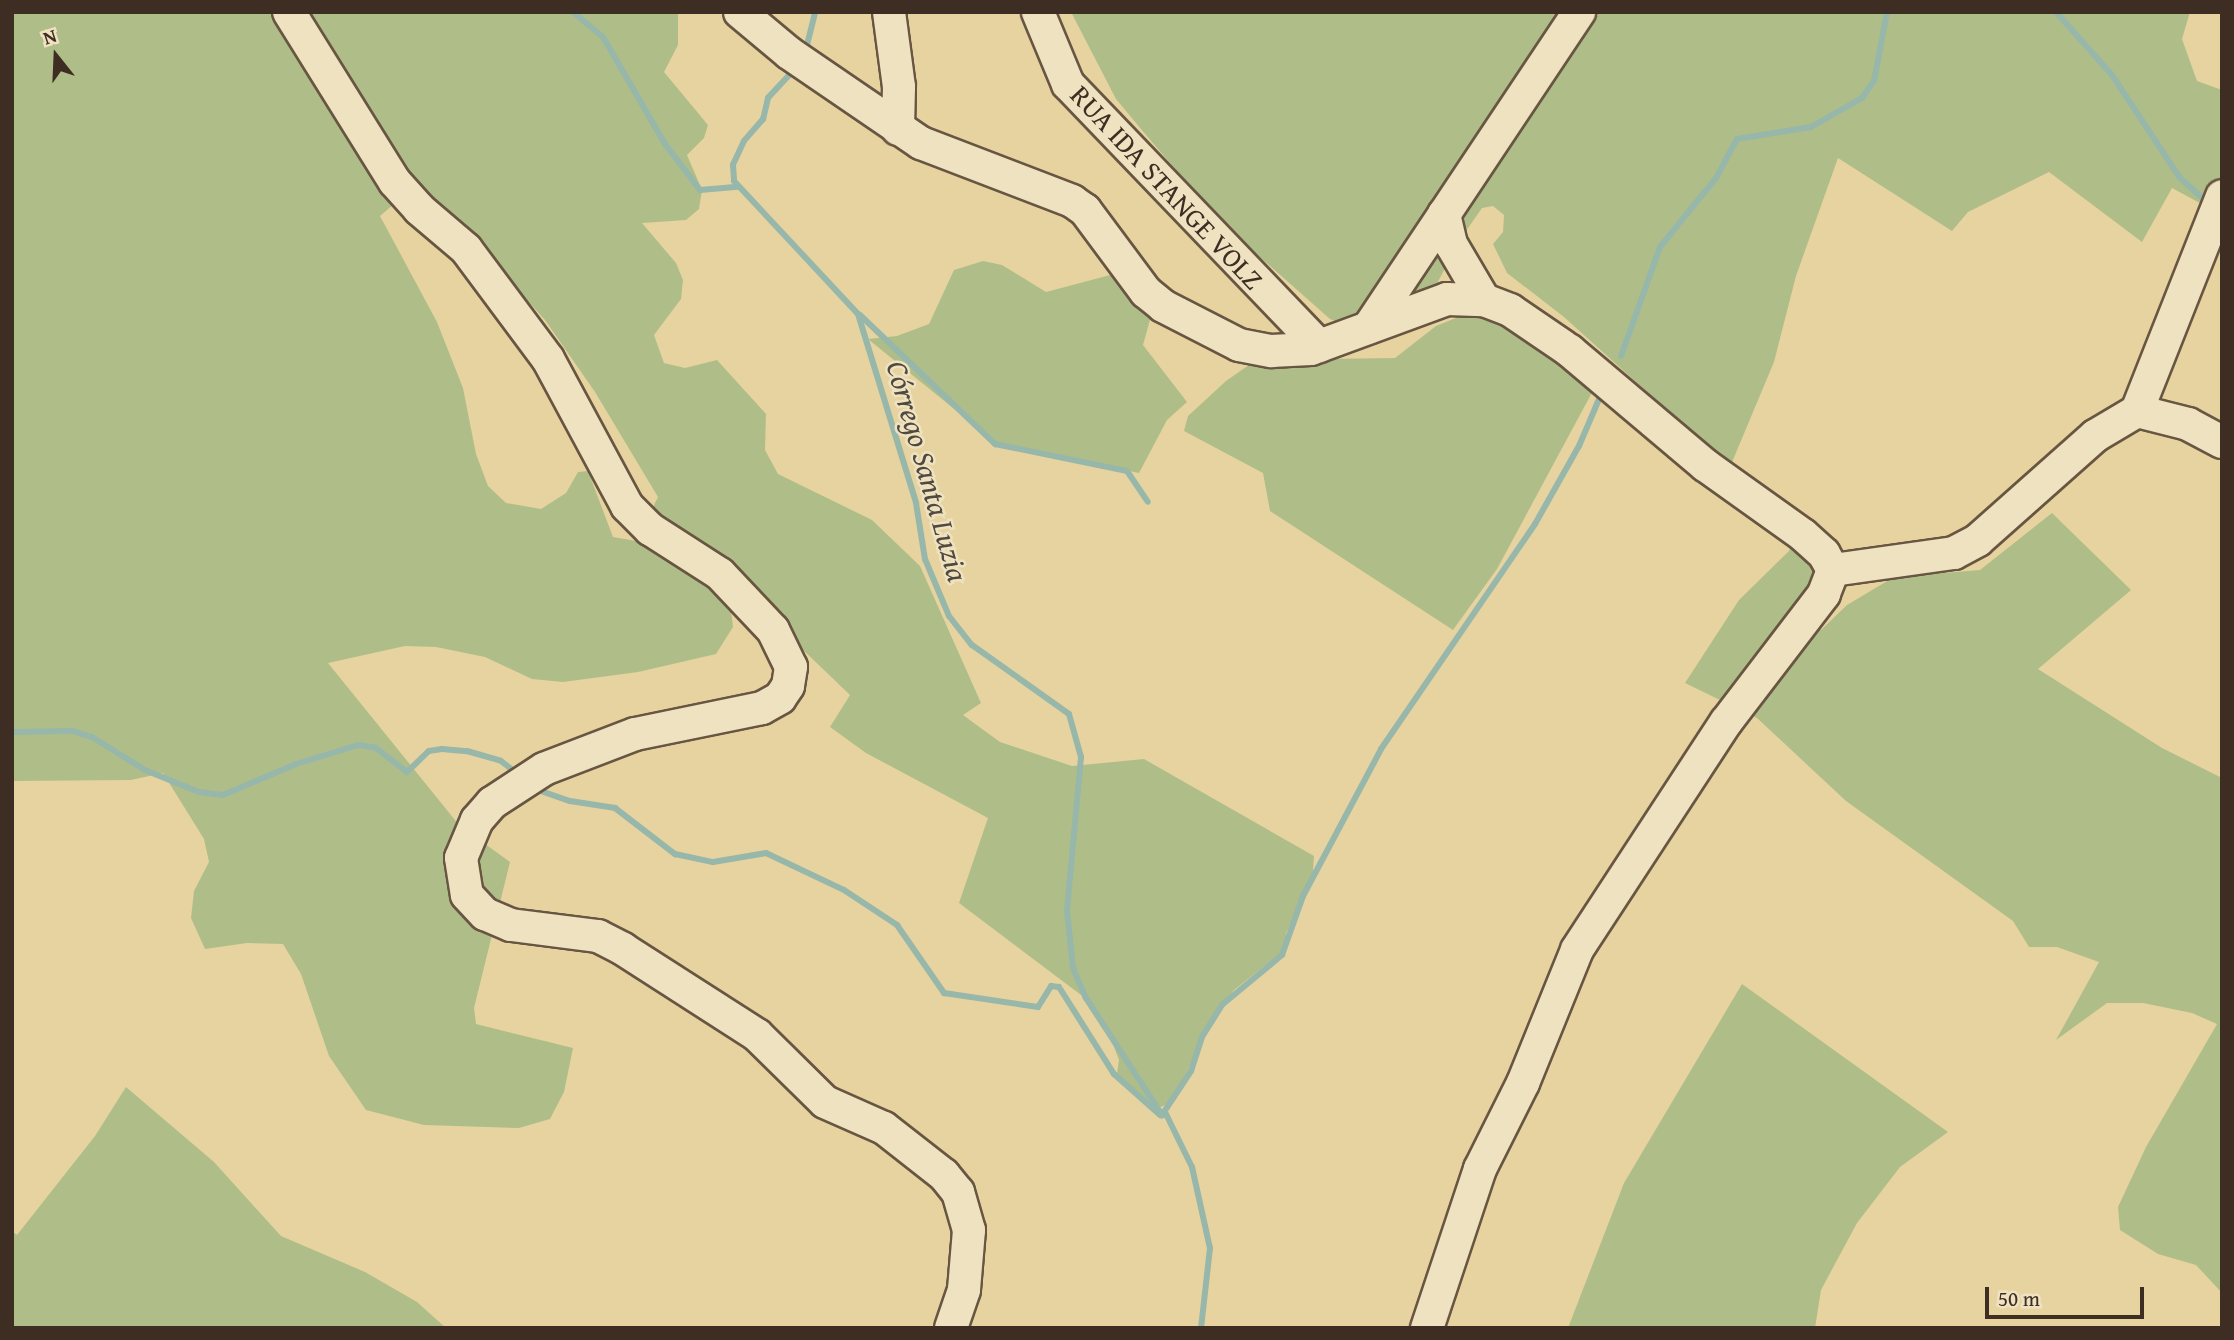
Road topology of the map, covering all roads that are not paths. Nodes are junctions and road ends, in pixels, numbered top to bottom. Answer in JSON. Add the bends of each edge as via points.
{"nodes":[{"id":1,"x":289,"y":12,"type":"edge"},
{"id":2,"x":740,"y":12,"type":"edge"},
{"id":3,"x":889,"y":12,"type":"edge"},
{"id":4,"x":1038,"y":12,"type":"edge"},
{"id":5,"x":1579,"y":12,"type":"edge"},
{"id":6,"x":898,"y":129,"type":"junction"},
{"id":7,"x":2222,"y":196,"type":"edge"},
{"id":8,"x":1444,"y":214,"type":"junction"},
{"id":9,"x":1484,"y":300,"type":"junction"},
{"id":10,"x":1368,"y":328,"type":"junction"},
{"id":11,"x":1319,"y":346,"type":"junction"},
{"id":12,"x":2137,"y":411,"type":"junction"},
{"id":13,"x":2222,"y":442,"type":"edge"},
{"id":14,"x":1833,"y":570,"type":"junction"},
{"id":15,"x":951,"y":1328,"type":"edge"},
{"id":16,"x":1427,"y":1328,"type":"edge"}],
"edges":[{"from":1,"to":15,"type":"street","via":[[396,182],[466,248],[548,359],[627,506],[649,529],[720,574],[773,630],[791,667],[788,686],[780,698],[762,708],[635,734],[544,768],[492,803],[477,820],[461,858],[467,894],[485,914],[511,925],[598,936],[623,949],[757,1035],[825,1102],[884,1128],[944,1175],[958,1192],[969,1230],[964,1290]]},
{"from":2,"to":6,"type":"street","via":[[789,54]]},
{"from":3,"to":6,"type":"street","via":[[899,87]]},
{"from":4,"to":11,"type":"street","name":"RUA IDA STANGE VOLZ","via":[[1068,84]]},
{"from":5,"to":8,"type":"street"},
{"from":6,"to":11,"type":"street","via":[[956,160],[1086,210],[1133,278],[1174,312],[1255,349]]},
{"from":7,"to":12,"type":"street"},
{"from":8,"to":9,"type":"street","via":[[1451,244]]},
{"from":8,"to":10,"type":"street"},
{"from":9,"to":10,"type":"street","via":[[1423,304]]},
{"from":9,"to":14,"type":"street","via":[[1524,318],[1570,351],[1705,465],[1803,535],[1824,554]]},
{"from":10,"to":11,"type":"street"},
{"from":12,"to":13,"type":"street","via":[[2188,424]]},
{"from":12,"to":14,"type":"street","via":[[2095,436],[1978,540],[1954,553]]},
{"from":14,"to":16,"type":"street","via":[[1824,594],[1726,722],[1577,950],[1523,1083],[1480,1169]]}]}
